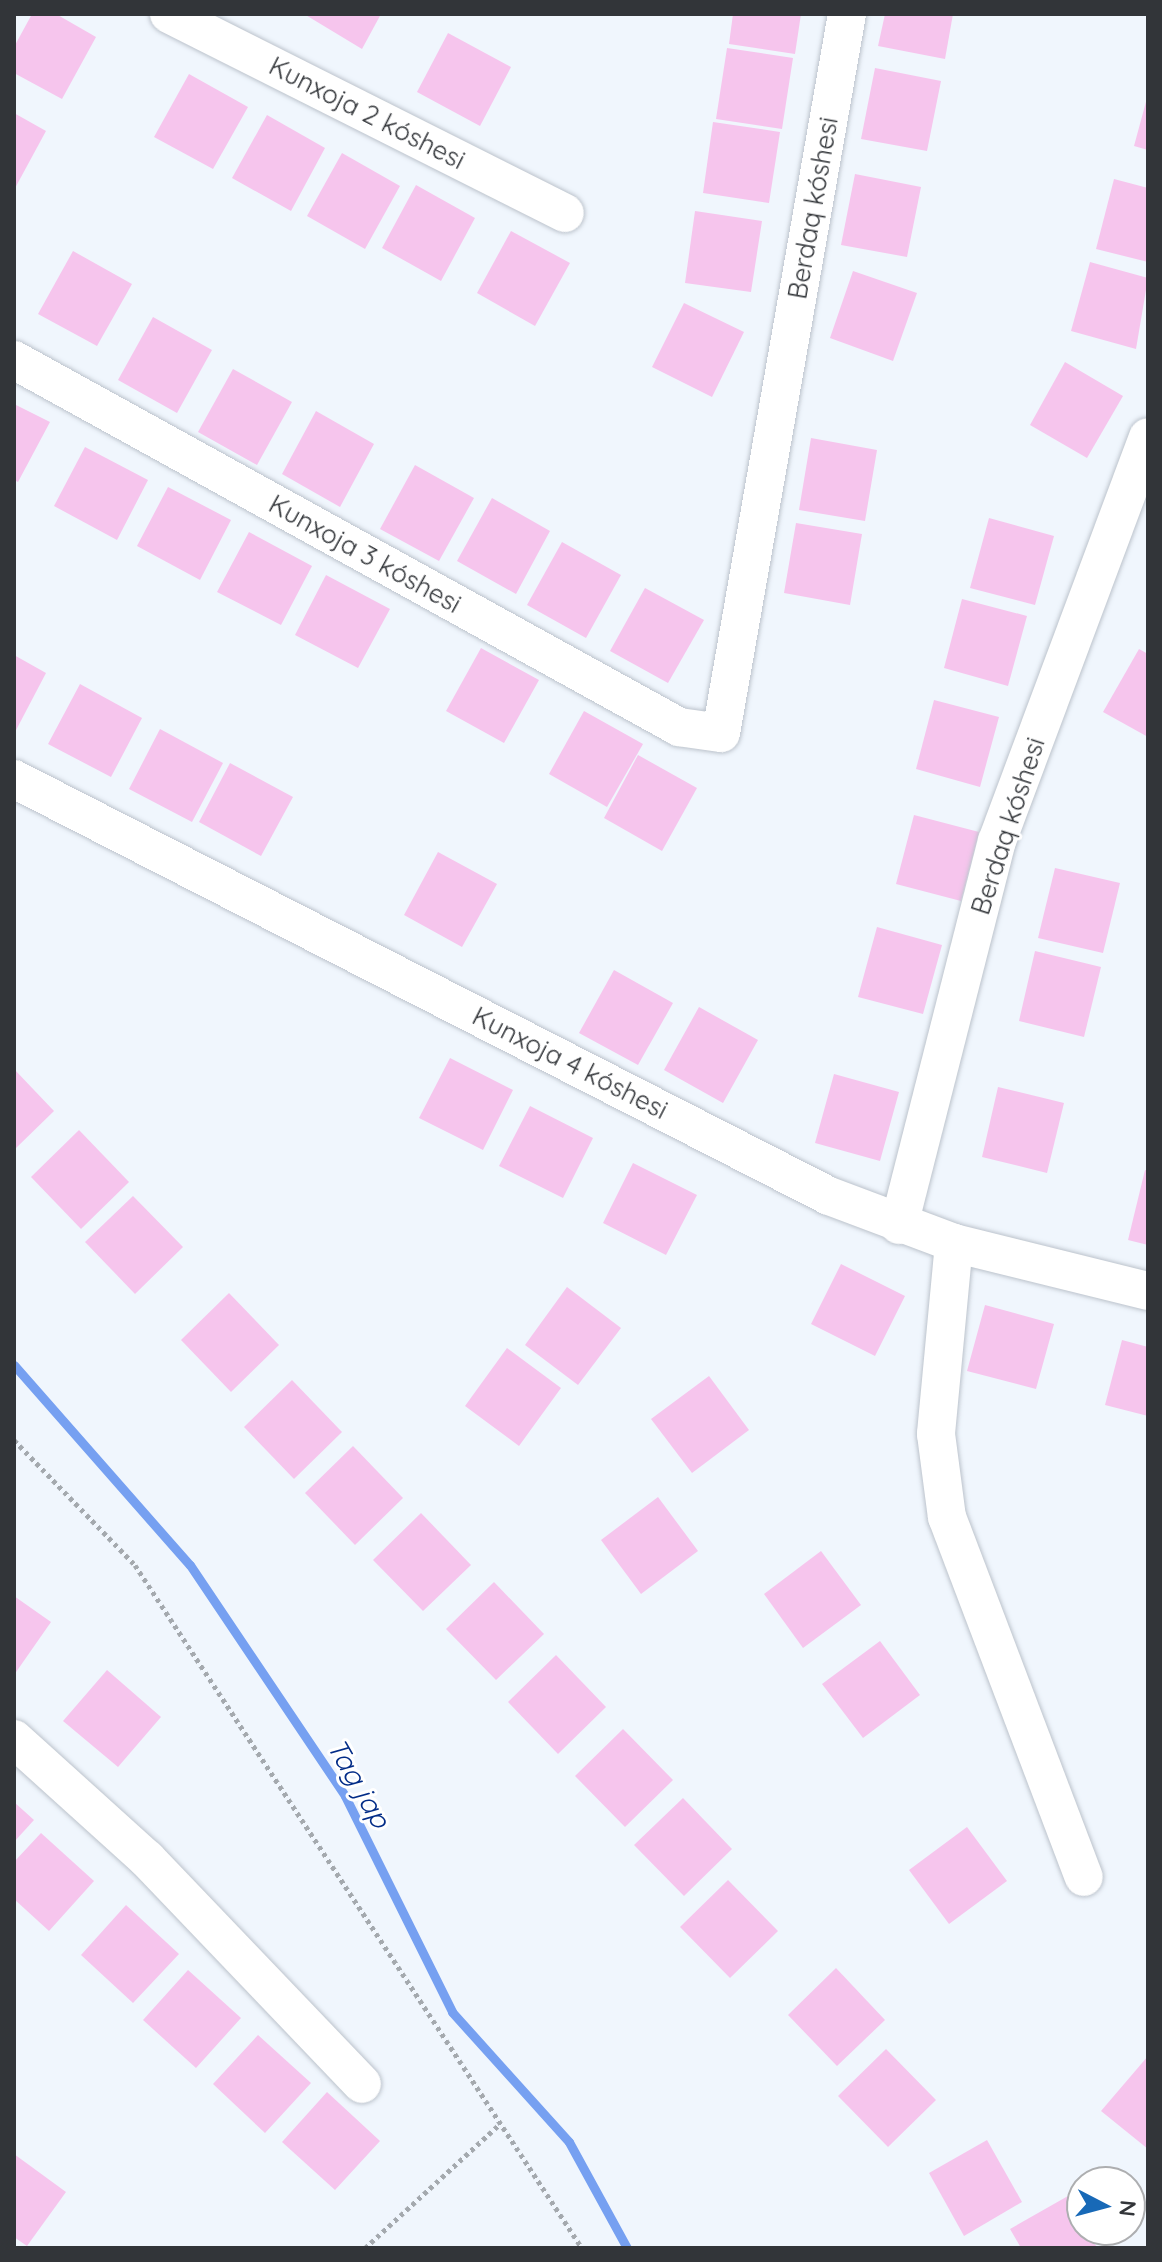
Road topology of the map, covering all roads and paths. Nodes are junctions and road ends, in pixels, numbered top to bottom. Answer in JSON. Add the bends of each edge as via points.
{"nodes":[{"id":1,"x":169,"y":14,"type":"edge"},
{"id":2,"x":847,"y":14,"type":"edge"},
{"id":3,"x":565,"y":213,"type":"dead end"},
{"id":4,"x":14,"y":360,"type":"edge"},
{"id":5,"x":1148,"y":437,"type":"edge"},
{"id":6,"x":721,"y":733,"type":"joint"},
{"id":7,"x":14,"y":779,"type":"edge"},
{"id":8,"x":899,"y":1225,"type":"junction"},
{"id":9,"x":954,"y":1243,"type":"junction"},
{"id":10,"x":1148,"y":1291,"type":"edge"},
{"id":11,"x":14,"y":1440,"type":"edge"},
{"id":12,"x":14,"y":1739,"type":"edge"},
{"id":13,"x":1084,"y":1877,"type":"dead end"},
{"id":14,"x":362,"y":2084,"type":"dead end"},
{"id":15,"x":500,"y":2124,"type":"junction"},
{"id":16,"x":365,"y":2248,"type":"edge"},
{"id":17,"x":582,"y":2248,"type":"edge"}],
"edges":[{"from":1,"to":3,"type":"street","name":"Kunxoja 2 kóshesi"},
{"from":2,"to":6,"type":"street","name":"Berdaq kóshesi"},
{"from":4,"to":6,"type":"street","name":"Kunxoja 3 kóshesi","via":[[679,727]]},
{"from":5,"to":8,"type":"street","name":"Berdaq kóshesi","via":[[997,841]]},
{"from":7,"to":8,"type":"street","name":"Kunxoja 4 kóshesi","via":[[829,1196]]},
{"from":8,"to":9,"type":"street","name":"Kunxoja 4 kóshesi"},
{"from":9,"to":10,"type":"street","name":"Kunxoja 4 kóshesi"},
{"from":9,"to":13,"type":"street","via":[[936,1434],[947,1517]]},
{"from":11,"to":15,"type":"path","via":[[135,1565]]},
{"from":12,"to":14,"type":"street","via":[[147,1859]]},
{"from":15,"to":16,"type":"path"},
{"from":15,"to":17,"type":"path"}]}
